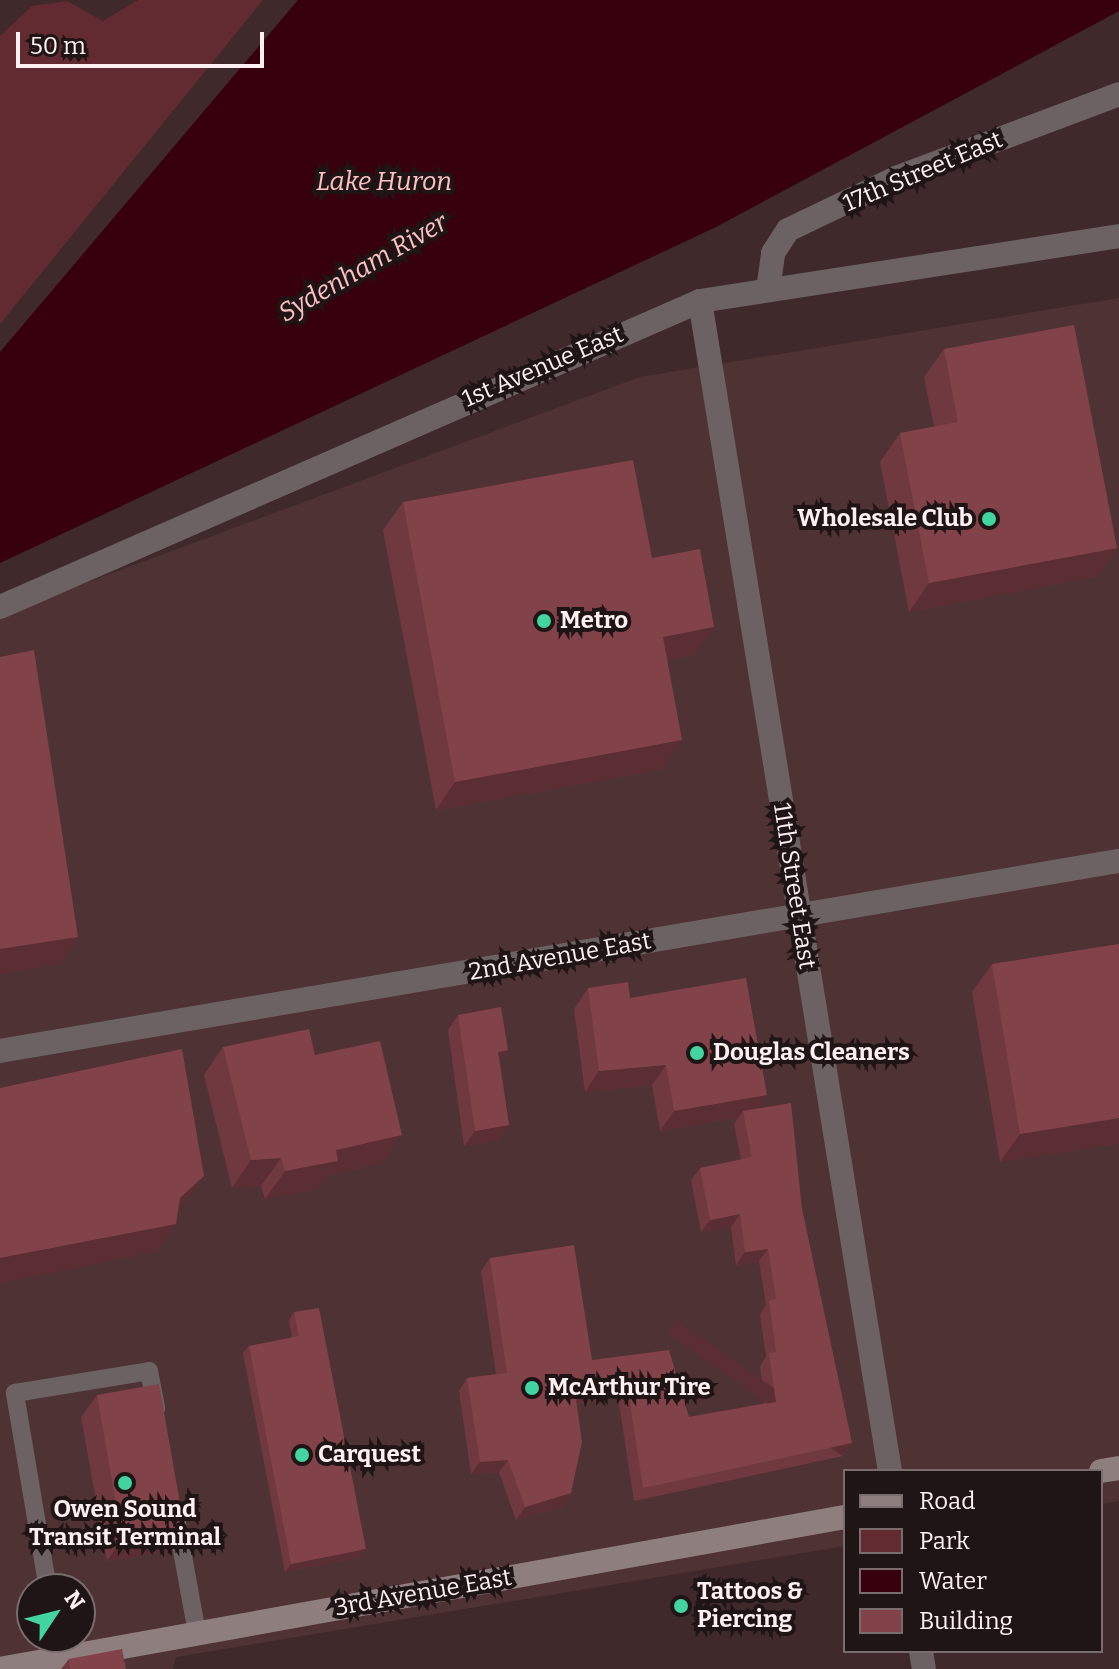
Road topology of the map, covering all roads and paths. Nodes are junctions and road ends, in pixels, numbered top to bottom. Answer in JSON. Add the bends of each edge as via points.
{"nodes":[{"id":1,"x":1119,"y":94,"type":"edge"},
{"id":2,"x":1119,"y":236,"type":"edge"},
{"id":3,"x":768,"y":290,"type":"junction"},
{"id":4,"x":700,"y":301,"type":"junction"},
{"id":5,"x":0,"y":607,"type":"edge"},
{"id":6,"x":1119,"y":861,"type":"edge"},
{"id":7,"x":798,"y":916,"type":"junction"},
{"id":8,"x":0,"y":1051,"type":"edge"},
{"id":9,"x":161,"y":1432,"type":"edge"},
{"id":10,"x":890,"y":1469,"type":"edge"},
{"id":11,"x":172,"y":1494,"type":"edge"},
{"id":12,"x":843,"y":1517,"type":"edge"},
{"id":13,"x":45,"y":1573,"type":"edge"},
{"id":14,"x":197,"y":1633,"type":"junction"},
{"id":15,"x":96,"y":1644,"type":"edge"},
{"id":16,"x":45,"y":1653,"type":"edge"},
{"id":17,"x":0,"y":1669,"type":"edge"}],
"edges":[{"from":1,"to":3,"type":"street","name":"17th Street East","via":[[896,178],[788,230],[773,253]]},
{"from":2,"to":3,"type":"street","name":"1st Avenue East"},
{"from":3,"to":4,"type":"street","name":"1st Avenue East"},
{"from":4,"to":5,"type":"street","name":"1st Avenue East"},
{"from":4,"to":7,"type":"street","name":"11th Street East"},
{"from":6,"to":7,"type":"street","name":"2nd Avenue East"},
{"from":7,"to":8,"type":"street","name":"2nd Avenue East"},
{"from":7,"to":10,"type":"street","name":"11th Street East"},
{"from":9,"to":13,"type":"lane","via":[[149,1371],[15,1393]]},
{"from":11,"to":14,"type":"lane"},
{"from":12,"to":14,"type":"main road","name":"3rd Avenue East"},
{"from":14,"to":15,"type":"main road","name":"3rd Avenue East"},
{"from":16,"to":17,"type":"main road","name":"3rd Avenue East"}]}
